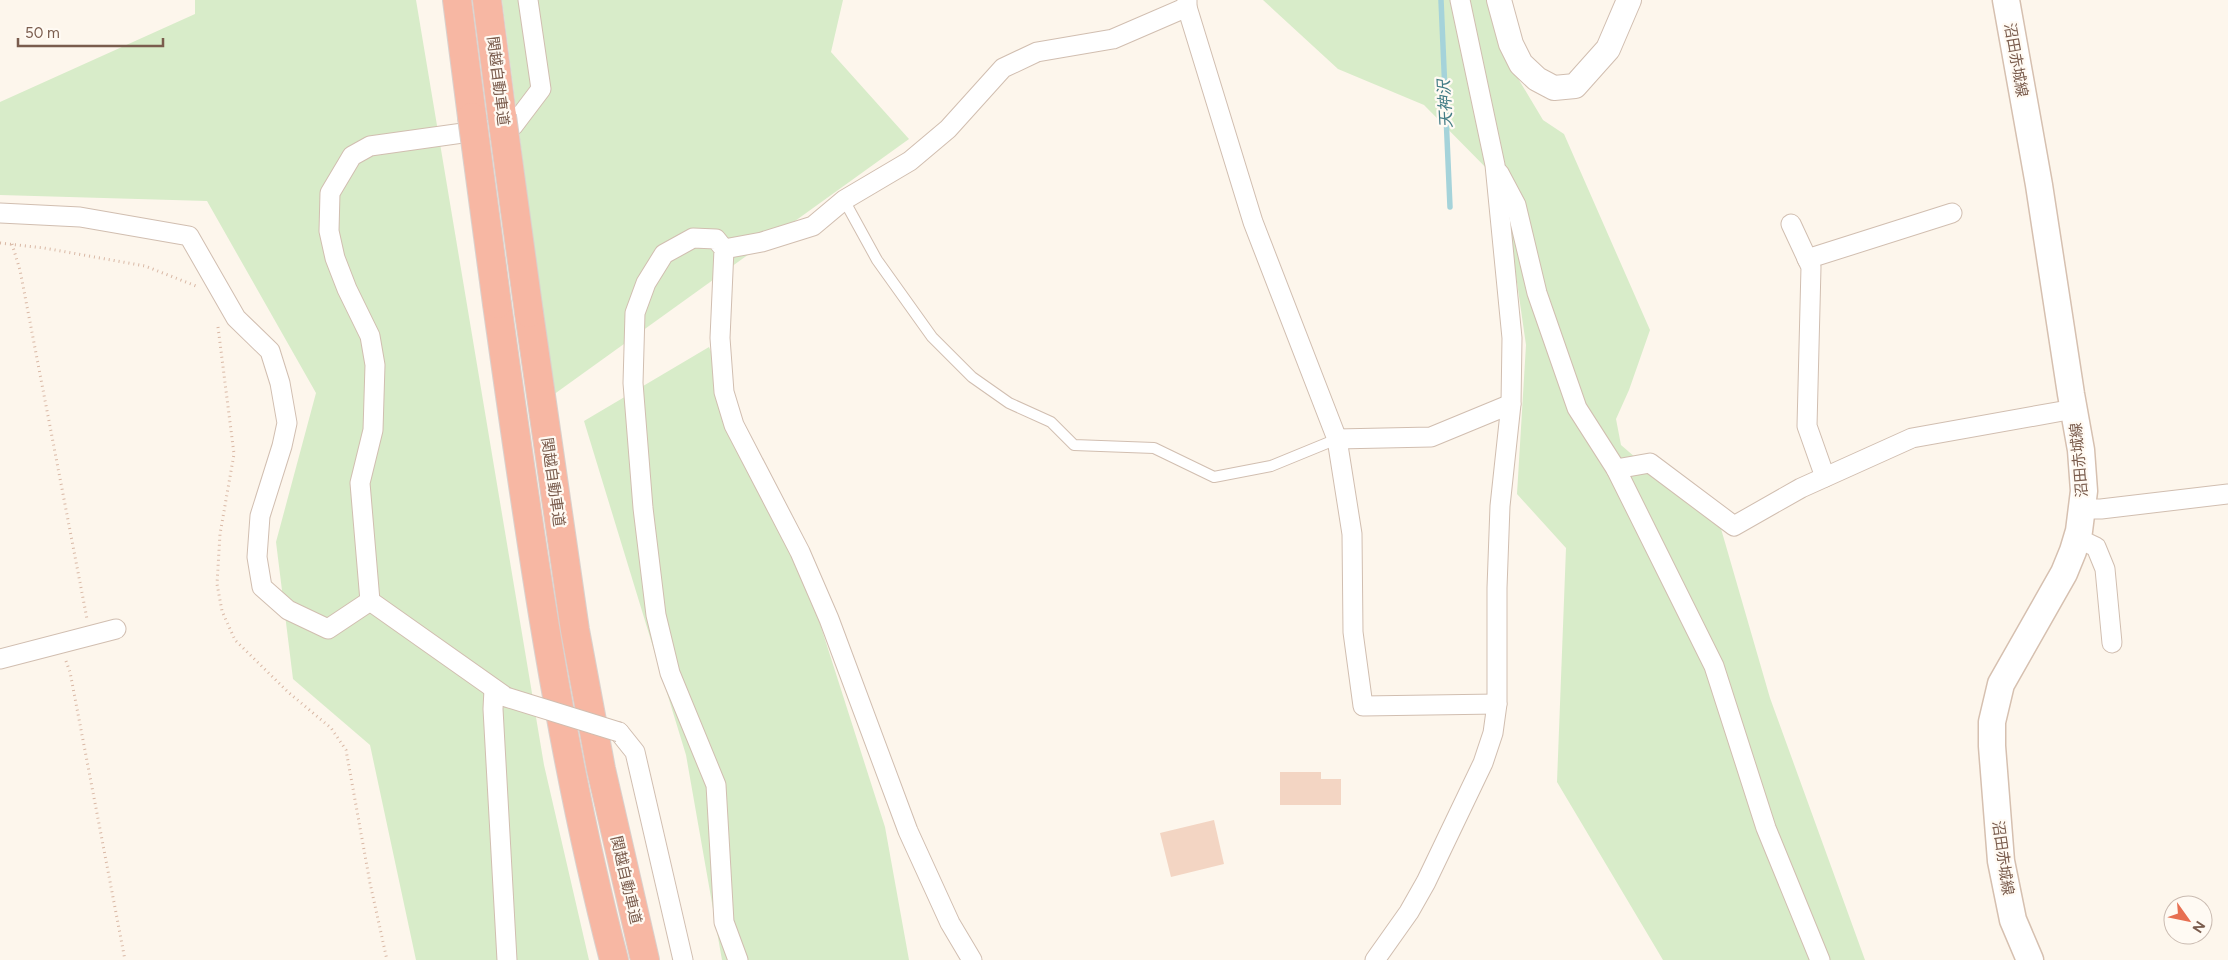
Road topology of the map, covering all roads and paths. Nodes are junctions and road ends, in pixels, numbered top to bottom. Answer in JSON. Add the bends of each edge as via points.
{"nodes":[{"id":1,"x":457,"y":0,"type":"edge"},
{"id":2,"x":487,"y":0,"type":"edge"},
{"id":3,"x":528,"y":0,"type":"edge"},
{"id":4,"x":1460,"y":0,"type":"edge"},
{"id":5,"x":1498,"y":0,"type":"edge"},
{"id":6,"x":1629,"y":0,"type":"edge"},
{"id":7,"x":2006,"y":0,"type":"edge"},
{"id":8,"x":1187,"y":3,"type":"edge"},
{"id":9,"x":1494,"y":165,"type":"junction"},
{"id":10,"x":844,"y":200,"type":"junction"},
{"id":11,"x":0,"y":213,"type":"edge"},
{"id":12,"x":1952,"y":213,"type":"dead end"},
{"id":13,"x":1791,"y":224,"type":"dead end"},
{"id":14,"x":12,"y":244,"type":"dead end"},
{"id":15,"x":724,"y":249,"type":"junction"},
{"id":16,"x":1807,"y":259,"type":"junction"},
{"id":17,"x":1511,"y":404,"type":"junction"},
{"id":18,"x":2074,"y":409,"type":"junction"},
{"id":19,"x":1337,"y":439,"type":"junction"},
{"id":20,"x":1616,"y":469,"type":"junction"},
{"id":21,"x":1825,"y":477,"type":"junction"},
{"id":22,"x":2228,"y":494,"type":"edge"},
{"id":23,"x":2083,"y":509,"type":"junction"},
{"id":24,"x":2077,"y":538,"type":"junction"},
{"id":25,"x":370,"y":601,"type":"junction"},
{"id":26,"x":116,"y":629,"type":"dead end"},
{"id":27,"x":90,"y":635,"type":"junction"},
{"id":28,"x":2112,"y":643,"type":"dead end"},
{"id":29,"x":60,"y":644,"type":"junction"},
{"id":30,"x":0,"y":659,"type":"edge"},
{"id":31,"x":500,"y":693,"type":"junction"},
{"id":32,"x":1497,"y":704,"type":"junction"},
{"id":33,"x":125,"y":960,"type":"edge"},
{"id":34,"x":507,"y":960,"type":"edge"},
{"id":35,"x":614,"y":960,"type":"edge"},
{"id":36,"x":645,"y":960,"type":"edge"},
{"id":37,"x":683,"y":960,"type":"edge"},
{"id":38,"x":738,"y":960,"type":"edge"},
{"id":39,"x":972,"y":960,"type":"edge"},
{"id":40,"x":1375,"y":960,"type":"edge"},
{"id":41,"x":1820,"y":960,"type":"edge"},
{"id":42,"x":2030,"y":960,"type":"edge"}],
"edges":[{"from":1,"to":35,"type":"highway","name":"関越自動車道","bridge":true,"via":[[544,628],[600,908]]},
{"from":2,"to":36,"type":"highway","name":"関越自動車道","bridge":true,"via":[[575,630],[601,769]]},
{"from":3,"to":25,"type":"street","via":[[541,88],[512,126],[370,146],[352,156],[330,193],[329,231],[336,258],[370,336],[375,365],[373,430],[360,483]]},
{"from":4,"to":9,"type":"street"},
{"from":5,"to":6,"type":"street","via":[[1511,44],[1521,64],[1537,79],[1554,88],[1575,86],[1608,49]]},
{"from":7,"to":18,"type":"main road","name":"沼田赤城線"},
{"from":8,"to":10,"type":"street","via":[[1113,39],[1037,52],[1003,68],[948,128],[910,161]]},
{"from":8,"to":19,"type":"street","via":[[1253,222]]},
{"from":9,"to":17,"type":"street","via":[[1512,338]]},
{"from":9,"to":20,"type":"street","via":[[1516,205],[1537,293],[1577,408]]},
{"from":10,"to":15,"type":"street","via":[[813,226],[762,242]]},
{"from":10,"to":19,"type":"lane","via":[[877,260],[932,337],[972,377],[1010,403],[1051,422],[1074,445],[1154,448],[1214,477],[1271,466]]},
{"from":11,"to":25,"type":"street","via":[[80,217],[189,236],[236,318],[270,351],[280,383],[287,422],[260,516],[257,557],[262,587],[288,610],[328,629]]},
{"from":12,"to":16,"type":"street"},
{"from":13,"to":16,"type":"street"},
{"from":14,"to":27,"type":"path","via":[[20,270]]},
{"from":15,"to":38,"type":"street","via":[[716,239],[693,238],[664,254],[646,283],[635,313],[633,383],[656,614],[670,673],[716,784],[724,922]]},
{"from":15,"to":39,"type":"street","via":[[720,338],[724,392],[734,425],[800,552],[829,618],[908,830],[950,923]]},
{"from":16,"to":21,"type":"street","via":[[1811,267],[1807,426]]},
{"from":17,"to":19,"type":"street","via":[[1431,436]]},
{"from":17,"to":32,"type":"street","via":[[1500,506]]},
{"from":18,"to":21,"type":"street","via":[[1912,438]]},
{"from":18,"to":23,"type":"main road","name":"沼田赤城線","via":[[2081,450]]},
{"from":19,"to":32,"type":"street","via":[[1352,534],[1353,632],[1363,706]]},
{"from":20,"to":21,"type":"street","via":[[1650,463],[1734,526]]},
{"from":20,"to":41,"type":"street","via":[[1714,666],[1766,828]]},
{"from":22,"to":23,"type":"street"},
{"from":23,"to":24,"type":"main road","name":"沼田赤城線"},
{"from":24,"to":28,"type":"street","via":[[2096,548],[2105,569]]},
{"from":24,"to":42,"type":"main road","name":"沼田赤城線","via":[[2064,573],[2001,684],[1992,722],[2001,861],[2013,920]]},
{"from":25,"to":31,"type":"street"},
{"from":26,"to":27,"type":"street"},
{"from":27,"to":29,"type":"street"},
{"from":29,"to":30,"type":"street"},
{"from":29,"to":33,"type":"path","via":[[70,672]]},
{"from":31,"to":34,"type":"street","via":[[493,719]]},
{"from":31,"to":37,"type":"street","bridge":true,"via":[[619,732],[635,752]]},
{"from":32,"to":40,"type":"street","via":[[1493,733],[1475,780],[1422,890]]}]}
